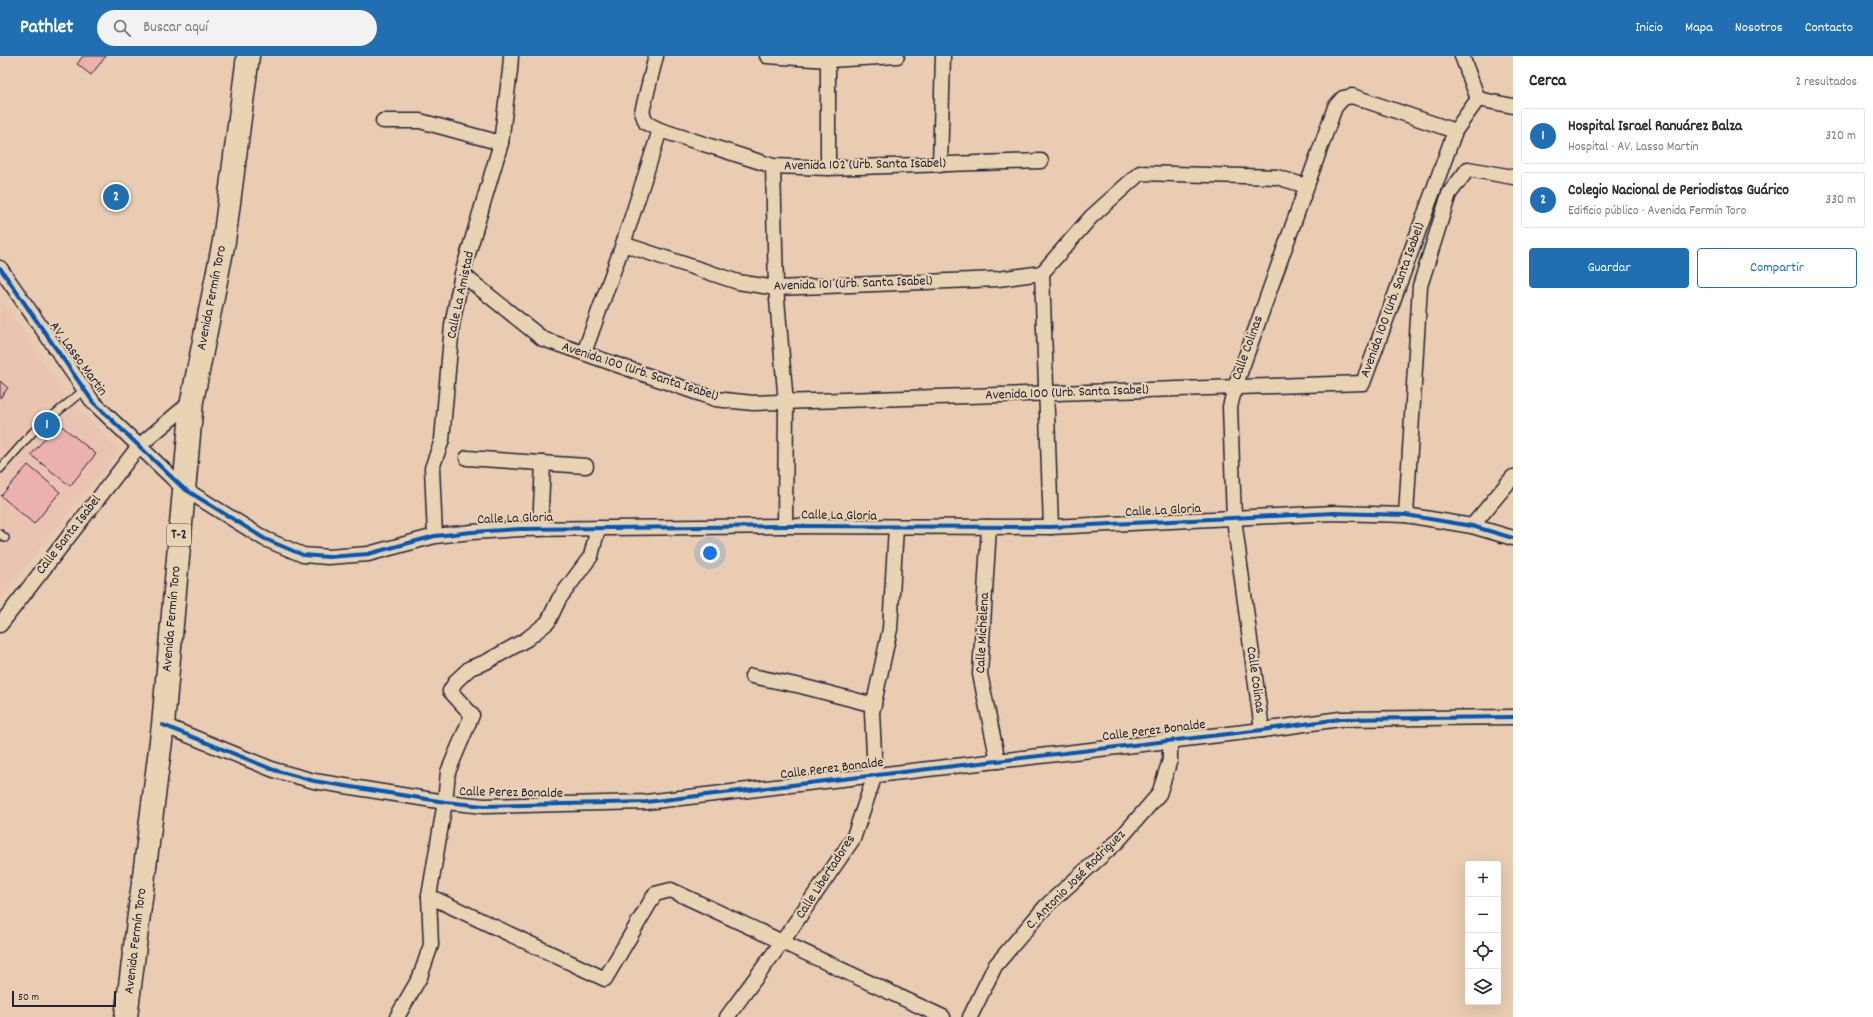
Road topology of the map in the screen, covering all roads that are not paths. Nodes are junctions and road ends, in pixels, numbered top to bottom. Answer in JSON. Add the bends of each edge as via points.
{"nodes":[{"id":1,"x":248,"y":56,"type":"edge"},
{"id":2,"x":510,"y":56,"type":"edge"},
{"id":3,"x":656,"y":56,"type":"edge"},
{"id":4,"x":767,"y":56,"type":"edge"},
{"id":5,"x":898,"y":56,"type":"edge"},
{"id":6,"x":943,"y":56,"type":"edge"},
{"id":7,"x":1462,"y":56,"type":"edge"},
{"id":8,"x":829,"y":58,"type":"edge"},
{"id":9,"x":1478,"y":99,"type":"junction"},
{"id":10,"x":1513,"y":106,"type":"edge"},
{"id":11,"x":383,"y":121,"type":"dead end"},
{"id":12,"x":660,"y":130,"type":"junction"},
{"id":13,"x":1455,"y":131,"type":"junction"},
{"id":14,"x":501,"y":143,"type":"junction"},
{"id":15,"x":1040,"y":161,"type":"dead end"},
{"id":16,"x":940,"y":165,"type":"junction"},
{"id":17,"x":773,"y":166,"type":"junction"},
{"id":18,"x":828,"y":168,"type":"junction"},
{"id":19,"x":1513,"y":177,"type":"edge"},
{"id":20,"x":1306,"y":186,"type":"junction"},
{"id":21,"x":622,"y":244,"type":"junction"},
{"id":22,"x":0,"y":268,"type":"edge"},
{"id":23,"x":1042,"y":273,"type":"junction"},
{"id":24,"x":462,"y":274,"type":"junction"},
{"id":25,"x":776,"y":288,"type":"junction"},
{"id":26,"x":584,"y":353,"type":"junction"},
{"id":27,"x":1235,"y":387,"type":"junction"},
{"id":28,"x":84,"y":390,"type":"junction"},
{"id":29,"x":1046,"y":394,"type":"junction"},
{"id":30,"x":192,"y":401,"type":"junction"},
{"id":31,"x":786,"y":403,"type":"junction"},
{"id":32,"x":139,"y":446,"type":"junction"},
{"id":33,"x":467,"y":458,"type":"dead end"},
{"id":34,"x":543,"y":464,"type":"junction"},
{"id":35,"x":586,"y":466,"type":"dead end"},
{"id":36,"x":0,"y":469,"type":"edge"},
{"id":37,"x":1513,"y":477,"type":"edge"},
{"id":38,"x":183,"y":488,"type":"junction"},
{"id":39,"x":1406,"y":515,"type":"junction"},
{"id":40,"x":1234,"y":519,"type":"junction"},
{"id":41,"x":786,"y":526,"type":"junction"},
{"id":42,"x":1472,"y":526,"type":"junction"},
{"id":43,"x":989,"y":527,"type":"junction"},
{"id":44,"x":1051,"y":527,"type":"junction"},
{"id":45,"x":598,"y":528,"type":"junction"},
{"id":46,"x":896,"y":528,"type":"junction"},
{"id":47,"x":540,"y":529,"type":"junction"},
{"id":48,"x":436,"y":536,"type":"junction"},
{"id":49,"x":1513,"y":538,"type":"edge"},
{"id":50,"x":0,"y":625,"type":"edge"},
{"id":51,"x":752,"y":676,"type":"dead end"},
{"id":52,"x":874,"y":706,"type":"junction"},
{"id":53,"x":1513,"y":717,"type":"edge"},
{"id":54,"x":163,"y":725,"type":"junction"},
{"id":55,"x":1262,"y":730,"type":"junction"},
{"id":56,"x":1170,"y":740,"type":"junction"},
{"id":57,"x":998,"y":761,"type":"junction"},
{"id":58,"x":875,"y":775,"type":"junction"},
{"id":59,"x":445,"y":802,"type":"junction"},
{"id":60,"x":429,"y":896,"type":"junction"},
{"id":61,"x":782,"y":942,"type":"junction"},
{"id":62,"x":126,"y":1017,"type":"edge"},
{"id":63,"x":397,"y":1017,"type":"edge"},
{"id":64,"x":727,"y":1017,"type":"edge"},
{"id":65,"x":943,"y":1017,"type":"edge"},
{"id":66,"x":970,"y":1017,"type":"edge"}],
"edges":[{"from":1,"to":30,"type":"highway","name":"Avenida Fermín Toro","number":"T-2","via":[[224,241]]},
{"from":2,"to":14,"type":"street","name":"Calle La Amistad"},
{"from":3,"to":12,"type":"street","name":"Avenida 102 (Urb. Santa Isabel)","via":[[642,112],[646,123]]},
{"from":4,"to":8,"type":"street"},
{"from":5,"to":8,"type":"street"},
{"from":6,"to":16,"type":"street"},
{"from":7,"to":9,"type":"street"},
{"from":8,"to":18,"type":"street"},
{"from":9,"to":10,"type":"street"},
{"from":9,"to":13,"type":"street","name":"Avenida 100 (Urb. Santa Isabel)"},
{"from":11,"to":14,"type":"street","via":[[420,121]]},
{"from":12,"to":17,"type":"street","name":"Avenida 102 (Urb. Santa Isabel)"},
{"from":12,"to":21,"type":"street"},
{"from":13,"to":20,"type":"street","name":"Calle Colinas","via":[[1352,96],[1343,98],[1335,107]]},
{"from":13,"to":27,"type":"street","name":"Avenida 100 (Urb. Santa Isabel)","via":[[1363,383]]},
{"from":14,"to":24,"type":"street","name":"Calle La Amistad"},
{"from":15,"to":16,"type":"street","name":"Avenida 102 (Urb. Santa Isabel)"},
{"from":16,"to":18,"type":"street","name":"Avenida 102 (Urb. Santa Isabel)"},
{"from":17,"to":18,"type":"street","name":"Avenida 102 (Urb. Santa Isabel)"},
{"from":17,"to":25,"type":"street"},
{"from":19,"to":39,"type":"street","via":[[1468,169],[1449,194],[1420,286]]},
{"from":20,"to":23,"type":"street","via":[[1277,177],[1140,173],[1092,217]]},
{"from":20,"to":27,"type":"street","name":"Calle Colinas"},
{"from":21,"to":25,"type":"street","name":"Avenida 101 (Urb. Santa Isabel)","via":[[738,282]]},
{"from":21,"to":26,"type":"street"},
{"from":22,"to":28,"type":"street","name":"AV. Lasso Martin"},
{"from":23,"to":25,"type":"street","name":"Avenida 101 (Urb. Santa Isabel)","via":[[998,279]]},
{"from":23,"to":29,"type":"street"},
{"from":24,"to":26,"type":"street","name":"Avenida 100 (Urb. Santa Isabel)","via":[[543,339]]},
{"from":24,"to":48,"type":"street","name":"Calle La Amistad","via":[[452,325],[442,440],[432,468]]},
{"from":25,"to":31,"type":"street"},
{"from":26,"to":31,"type":"street","name":"Avenida 100 (Urb. Santa Isabel)","via":[[716,398],[753,403]]},
{"from":27,"to":29,"type":"street","name":"Avenida 100 (Urb. Santa Isabel)"},
{"from":27,"to":40,"type":"street","name":"Calle Colinas","via":[[1230,407]]},
{"from":28,"to":32,"type":"street","name":"AV. Lasso Martin"},
{"from":28,"to":36,"type":"lane","via":[[33,432]]},
{"from":29,"to":31,"type":"street","name":"Avenida 100 (Urb. Santa Isabel)"},
{"from":29,"to":44,"type":"street"},
{"from":30,"to":32,"type":"street","name":"Calle Santa Isabel"},
{"from":30,"to":38,"type":"highway","name":"Avenida Fermín Toro","number":"T-2"},
{"from":31,"to":41,"type":"street"},
{"from":32,"to":38,"type":"street","name":"AV. Lasso Martin"},
{"from":32,"to":50,"type":"street","name":"Calle Santa Isabel"},
{"from":33,"to":34,"type":"street"},
{"from":34,"to":35,"type":"street"},
{"from":34,"to":47,"type":"street"},
{"from":37,"to":42,"type":"street"},
{"from":38,"to":48,"type":"street","name":"Calle La Gloria","via":[[265,539],[303,555],[368,554]]},
{"from":38,"to":54,"type":"highway","name":"Avenida Fermín Toro","number":"T-2"},
{"from":39,"to":40,"type":"street","name":"Calle La Gloria","via":[[1334,513]]},
{"from":39,"to":42,"type":"street","name":"Calle La Gloria"},
{"from":40,"to":44,"type":"street","name":"Calle La Gloria"},
{"from":40,"to":55,"type":"street","name":"Calle Colinas"},
{"from":41,"to":45,"type":"street","name":"Calle La Gloria"},
{"from":41,"to":46,"type":"street","name":"Calle La Gloria"},
{"from":42,"to":49,"type":"street","name":"Calle La Gloria"},
{"from":43,"to":44,"type":"street","name":"Calle La Gloria"},
{"from":43,"to":46,"type":"street","name":"Calle La Gloria"},
{"from":43,"to":57,"type":"street","name":"Calle Michelena","via":[[980,674]]},
{"from":45,"to":47,"type":"street","name":"Calle La Gloria"},
{"from":45,"to":59,"type":"street","via":[[591,556],[559,599],[548,622],[527,639],[470,668],[456,681],[450,691],[472,715],[448,772]]},
{"from":46,"to":52,"type":"street","name":"Calle Libertadores","via":[[890,629]]},
{"from":47,"to":48,"type":"street","name":"Calle La Gloria"},
{"from":51,"to":52,"type":"street"},
{"from":52,"to":58,"type":"street","name":"Calle Libertadores"},
{"from":53,"to":55,"type":"street","name":"Calle Perez Bonalde","via":[[1340,719]]},
{"from":54,"to":59,"type":"street","name":"Calle Perez Bonalde","via":[[274,770],[314,781]]},
{"from":54,"to":62,"type":"highway","name":"Avenida Fermín Toro","number":"T-2"},
{"from":55,"to":56,"type":"street","name":"Calle Perez Bonalde"},
{"from":56,"to":57,"type":"street","name":"Calle Perez Bonalde"},
{"from":56,"to":66,"type":"street","name":"C. Antonio José Rodriguez","via":[[1170,760],[1159,794],[1118,841],[1046,906],[995,966]]},
{"from":57,"to":58,"type":"street","name":"Calle Perez Bonalde"},
{"from":58,"to":59,"type":"street","name":"Calle Perez Bonalde","via":[[646,802],[484,806]]},
{"from":58,"to":61,"type":"street","name":"Calle Libertadores","via":[[854,839]]},
{"from":59,"to":60,"type":"street"},
{"from":60,"to":61,"type":"street","via":[[605,979],[655,894],[671,890]]},
{"from":60,"to":63,"type":"street","via":[[431,945],[420,977]]},
{"from":61,"to":64,"type":"street","name":"Calle Libertadores"},
{"from":61,"to":65,"type":"street"}]}
